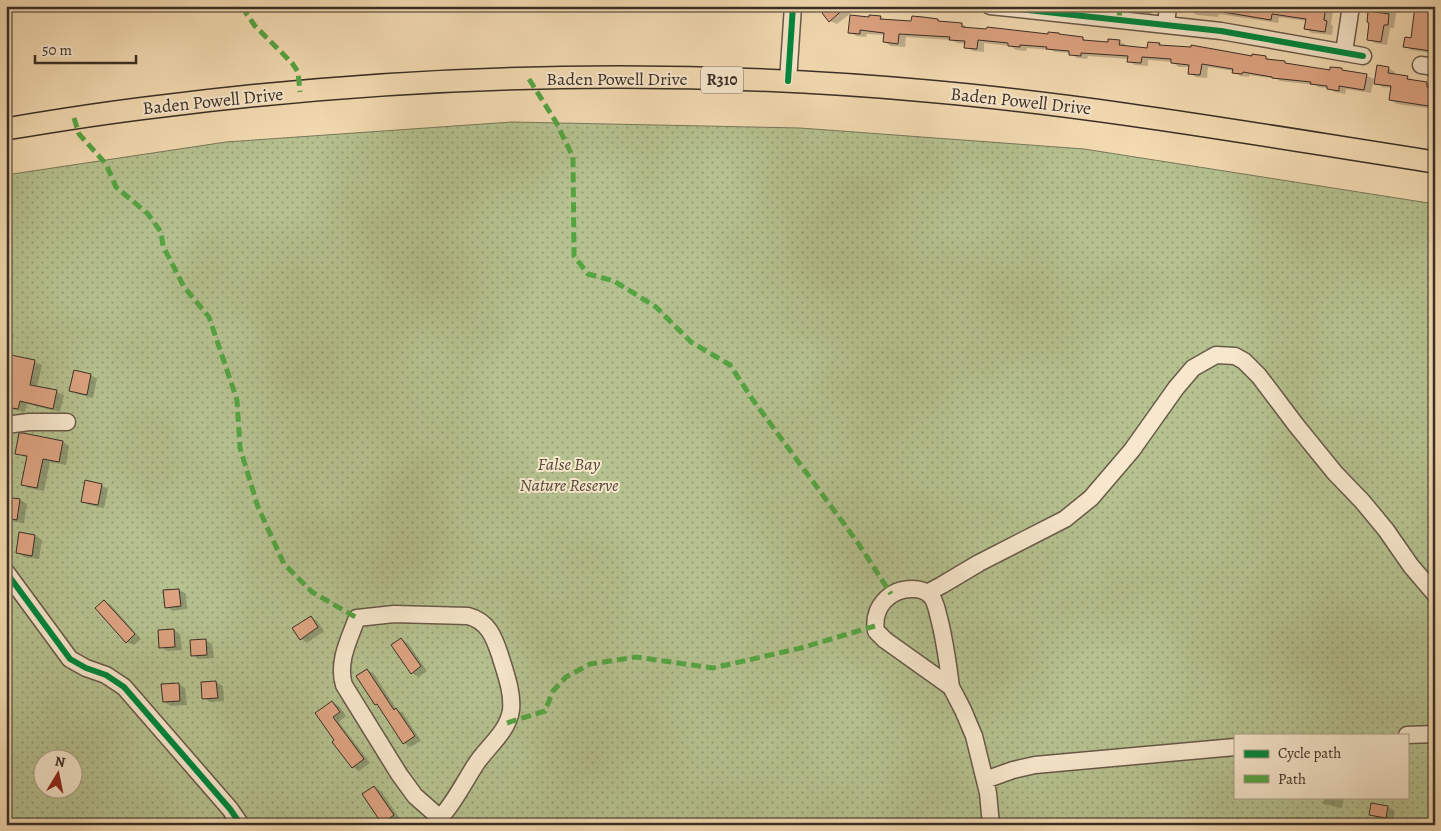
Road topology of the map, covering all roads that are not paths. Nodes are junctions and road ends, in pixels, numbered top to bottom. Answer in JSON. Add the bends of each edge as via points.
{"nodes":[{"id":1,"x":793,"y":6,"type":"edge"},
{"id":2,"x":990,"y":6,"type":"edge"},
{"id":3,"x":1168,"y":6,"type":"edge"},
{"id":4,"x":1351,"y":6,"type":"edge"},
{"id":5,"x":1166,"y":25,"type":"junction"},
{"id":6,"x":1344,"y":52,"type":"junction"},
{"id":7,"x":1363,"y":56,"type":"dead end"},
{"id":8,"x":788,"y":81,"type":"junction"},
{"id":9,"x":6,"y":129,"type":"edge"},
{"id":10,"x":1435,"y":162,"type":"edge"},
{"id":11,"x":67,"y":422,"type":"dead end"},
{"id":12,"x":6,"y":425,"type":"edge"},
{"id":13,"x":6,"y":572,"type":"edge"},
{"id":14,"x":927,"y":593,"type":"junction"},
{"id":15,"x":1435,"y":594,"type":"edge"},
{"id":16,"x":951,"y":687,"type":"junction"},
{"id":17,"x":1435,"y":734,"type":"edge"},
{"id":18,"x":1408,"y":735,"type":"edge"},
{"id":19,"x":1234,"y":747,"type":"edge"},
{"id":20,"x":985,"y":780,"type":"junction"},
{"id":21,"x":441,"y":821,"type":"edge"},
{"id":22,"x":241,"y":825,"type":"edge"},
{"id":23,"x":991,"y":825,"type":"edge"}],
"edges":[{"from":1,"to":8,"type":"street"},
{"from":2,"to":5,"type":"street"},
{"from":3,"to":5,"type":"street"},
{"from":4,"to":6,"type":"street"},
{"from":5,"to":6,"type":"street"},
{"from":6,"to":7,"type":"street"},
{"from":8,"to":9,"type":"main road","name":"Baden Powell Drive","number":"R310","via":[[590,78],[390,85],[164,106]]},
{"from":8,"to":10,"type":"main road","name":"Baden Powell Drive","number":"R310","via":[[925,91],[1094,110]]},
{"from":11,"to":12,"type":"street"},
{"from":13,"to":22,"type":"street","via":[[70,659],[124,687]]},
{"from":14,"to":15,"type":"street","via":[[1065,519],[1091,498],[1132,450],[1193,368],[1216,356],[1235,356],[1260,376],[1296,425],[1386,530]]},
{"from":14,"to":16,"type":"street","via":[[933,599],[942,629]]},
{"from":14,"to":16,"type":"street","via":[[909,589],[890,594],[876,617],[876,631]]},
{"from":16,"to":20,"type":"street","via":[[974,736]]},
{"from":17,"to":18,"type":"street"},
{"from":19,"to":20,"type":"street","via":[[1035,765]]},
{"from":20,"to":23,"type":"street"},
{"from":21,"to":21,"type":"street","via":[[415,796],[399,774],[344,685],[342,660],[357,618],[400,613],[468,616],[484,624],[494,636],[508,681],[510,714],[501,733],[476,764]]}]}
